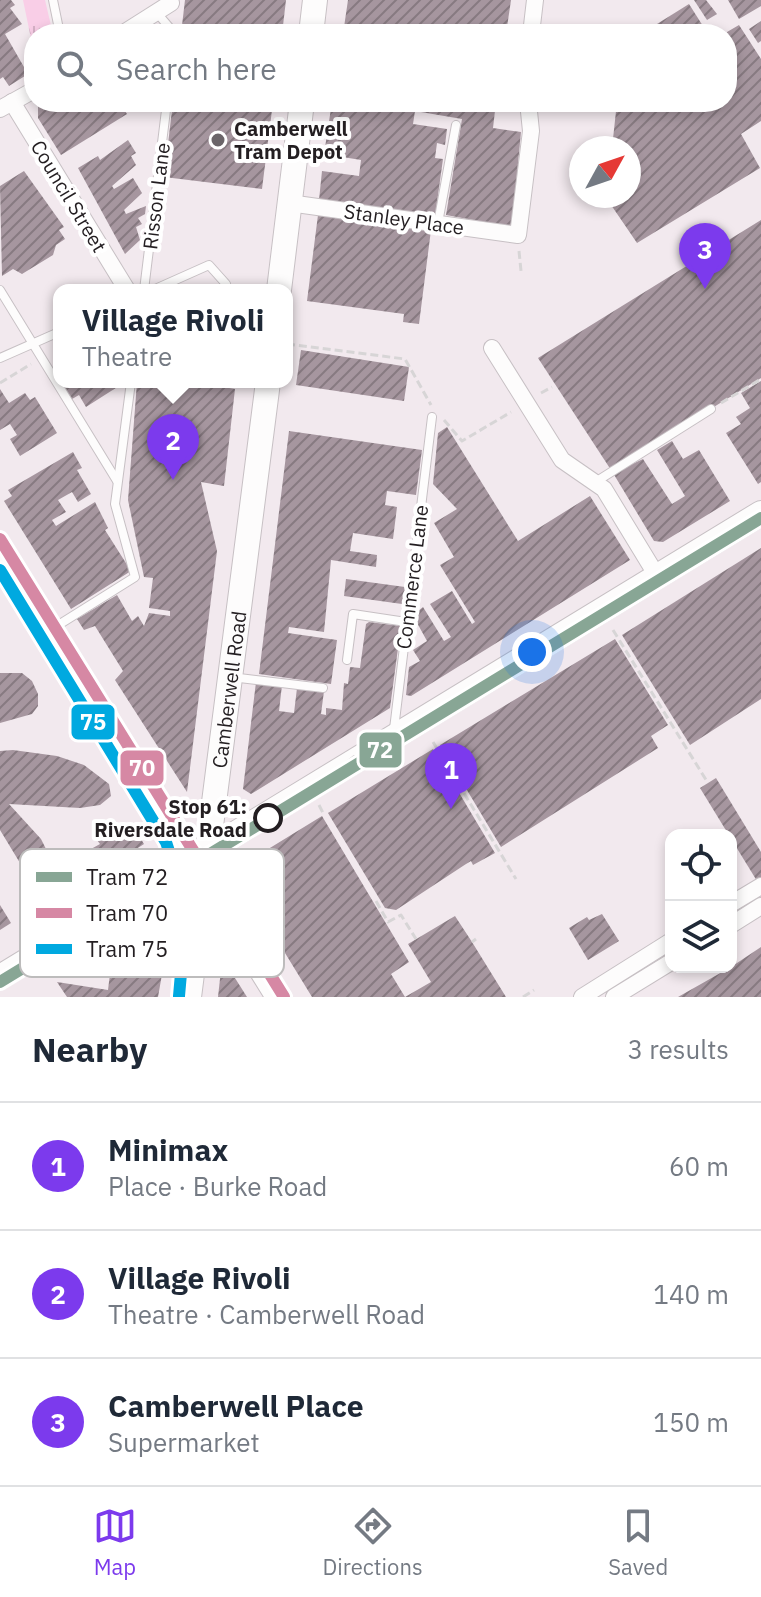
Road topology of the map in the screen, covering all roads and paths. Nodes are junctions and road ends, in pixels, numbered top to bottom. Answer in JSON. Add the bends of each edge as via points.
{"nodes":[{"id":1,"x":53,"y":0,"type":"edge"},
{"id":2,"x":315,"y":0,"type":"edge"},
{"id":3,"x":535,"y":0,"type":"edge"},
{"id":4,"x":166,"y":5,"type":"edge"},
{"id":5,"x":58,"y":24,"type":"edge"},
{"id":6,"x":137,"y":24,"type":"edge"},
{"id":7,"x":312,"y":24,"type":"edge"},
{"id":8,"x":532,"y":24,"type":"edge"},
{"id":9,"x":24,"y":95,"type":"edge"},
{"id":10,"x":6,"y":105,"type":"edge"},
{"id":11,"x":166,"y":112,"type":"edge"},
{"id":12,"x":301,"y":112,"type":"edge"},
{"id":13,"x":529,"y":112,"type":"edge"},
{"id":14,"x":456,"y":125,"type":"dead end"},
{"id":15,"x":289,"y":203,"type":"junction"},
{"id":16,"x":438,"y":224,"type":"junction"},
{"id":17,"x":123,"y":284,"type":"edge"},
{"id":18,"x":145,"y":284,"type":"edge"},
{"id":19,"x":166,"y":284,"type":"edge"},
{"id":20,"x":226,"y":284,"type":"dead end"},
{"id":21,"x":280,"y":284,"type":"edge"},
{"id":22,"x":0,"y":290,"type":"edge"},
{"id":23,"x":53,"y":335,"type":"edge"},
{"id":24,"x":32,"y":344,"type":"junction"},
{"id":25,"x":293,"y":345,"type":"edge"},
{"id":26,"x":492,"y":348,"type":"dead end"},
{"id":27,"x":0,"y":358,"type":"edge"},
{"id":28,"x":41,"y":358,"type":"junction"},
{"id":29,"x":53,"y":377,"type":"edge"},
{"id":30,"x":761,"y":379,"type":"edge"},
{"id":31,"x":0,"y":383,"type":"edge"},
{"id":32,"x":552,"y":387,"type":"dead end"},
{"id":33,"x":60,"y":388,"type":"edge"},
{"id":34,"x":130,"y":388,"type":"edge"},
{"id":35,"x":267,"y":388,"type":"edge"},
{"id":36,"x":526,"y":403,"type":"junction"},
{"id":37,"x":711,"y":409,"type":"joint"},
{"id":38,"x":432,"y":417,"type":"dead end"},
{"id":39,"x":117,"y":481,"type":"junction"},
{"id":40,"x":597,"y":481,"type":"junction"},
{"id":41,"x":761,"y":513,"type":"edge"},
{"id":42,"x":0,"y":548,"type":"edge"},
{"id":43,"x":657,"y":576,"type":"junction"},
{"id":44,"x":601,"y":610,"type":"junction"},
{"id":45,"x":406,"y":622,"type":"junction"},
{"id":46,"x":51,"y":630,"type":"junction"},
{"id":47,"x":347,"y":660,"type":"dead end"},
{"id":48,"x":230,"y":677,"type":"junction"},
{"id":49,"x":323,"y":688,"type":"dead end"},
{"id":50,"x":393,"y":737,"type":"junction"},
{"id":51,"x":433,"y":742,"type":"dead end"},
{"id":52,"x":708,"y":783,"type":"dead end"},
{"id":53,"x":192,"y":849,"type":"edge"},
{"id":54,"x":204,"y":849,"type":"edge"},
{"id":55,"x":225,"y":849,"type":"edge"},
{"id":56,"x":516,"y":879,"type":"dead end"},
{"id":57,"x":761,"y":886,"type":"edge"},
{"id":58,"x":737,"y":900,"type":"edge"},
{"id":59,"x":376,"y":901,"type":"dead end"},
{"id":60,"x":755,"y":910,"type":"edge"},
{"id":61,"x":737,"y":921,"type":"edge"},
{"id":62,"x":416,"y":939,"type":"dead end"},
{"id":63,"x":476,"y":939,"type":"dead end"},
{"id":64,"x":472,"y":942,"type":"dead end"},
{"id":65,"x":665,"y":945,"type":"edge"},
{"id":66,"x":20,"y":966,"type":"edge"},
{"id":67,"x":665,"y":966,"type":"edge"},
{"id":68,"x":624,"y":970,"type":"junction"},
{"id":69,"x":0,"y":977,"type":"edge"},
{"id":70,"x":191,"y":977,"type":"edge"},
{"id":71,"x":267,"y":977,"type":"edge"},
{"id":72,"x":633,"y":985,"type":"junction"},
{"id":73,"x":534,"y":990,"type":"dead end"},
{"id":74,"x":189,"y":997,"type":"edge"},
{"id":75,"x":278,"y":997,"type":"edge"},
{"id":76,"x":523,"y":997,"type":"edge"},
{"id":77,"x":582,"y":997,"type":"edge"},
{"id":78,"x":614,"y":997,"type":"edge"}],
"edges":[{"from":1,"to":5,"type":"lane"},
{"from":2,"to":7,"type":"main road"},
{"from":3,"to":8,"type":"street"},
{"from":4,"to":6,"type":"street"},
{"from":9,"to":10,"type":"street"},
{"from":10,"to":17,"type":"street","name":"Council Street"},
{"from":11,"to":18,"type":"lane","name":"Risson Lane"},
{"from":12,"to":15,"type":"main road"},
{"from":13,"to":16,"type":"street","name":"Stanley Place","via":[[518,235]]},
{"from":14,"to":16,"type":"lane"},
{"from":15,"to":16,"type":"street","name":"Stanley Place"},
{"from":15,"to":21,"type":"main road"},
{"from":19,"to":20,"type":"lane","via":[[209,265]]},
{"from":22,"to":24,"type":"lane"},
{"from":23,"to":24,"type":"lane"},
{"from":24,"to":27,"type":"lane"},
{"from":24,"to":28,"type":"lane"},
{"from":25,"to":36,"type":"path","via":[[405,359],[430,404],[462,441]]},
{"from":26,"to":36,"type":"street"},
{"from":28,"to":29,"type":"lane"},
{"from":28,"to":31,"type":"path"},
{"from":30,"to":37,"type":"path"},
{"from":32,"to":36,"type":"path"},
{"from":33,"to":39,"type":"lane"},
{"from":34,"to":39,"type":"lane"},
{"from":35,"to":48,"type":"main road","name":"Camberwell Road"},
{"from":36,"to":40,"type":"street","via":[[562,460]]},
{"from":37,"to":40,"type":"lane"},
{"from":38,"to":45,"type":"lane","name":"Commerce Lane"},
{"from":39,"to":46,"type":"lane","via":[[115,504],[135,577]]},
{"from":40,"to":43,"type":"street"},
{"from":41,"to":43,"type":"main road"},
{"from":42,"to":46,"type":"main road"},
{"from":43,"to":44,"type":"main road"},
{"from":44,"to":50,"type":"main road"},
{"from":44,"to":52,"type":"path"},
{"from":45,"to":47,"type":"lane","via":[[353,614]]},
{"from":45,"to":50,"type":"lane","name":"Commerce Lane"},
{"from":46,"to":53,"type":"main road"},
{"from":48,"to":49,"type":"lane"},
{"from":48,"to":54,"type":"main road","name":"Camberwell Road"},
{"from":50,"to":55,"type":"main road"},
{"from":51,"to":56,"type":"path"},
{"from":57,"to":58,"type":"street"},
{"from":59,"to":62,"type":"path","via":[[388,922],[401,915]]},
{"from":60,"to":61,"type":"street"},
{"from":63,"to":64,"type":"path"},
{"from":65,"to":68,"type":"street"},
{"from":66,"to":69,"type":"main road"},
{"from":67,"to":72,"type":"street"},
{"from":68,"to":72,"type":"street"},
{"from":68,"to":77,"type":"street"},
{"from":70,"to":74,"type":"main road","name":"Camberwell Road"},
{"from":71,"to":75,"type":"main road"},
{"from":72,"to":78,"type":"street"},
{"from":73,"to":76,"type":"path"}]}
